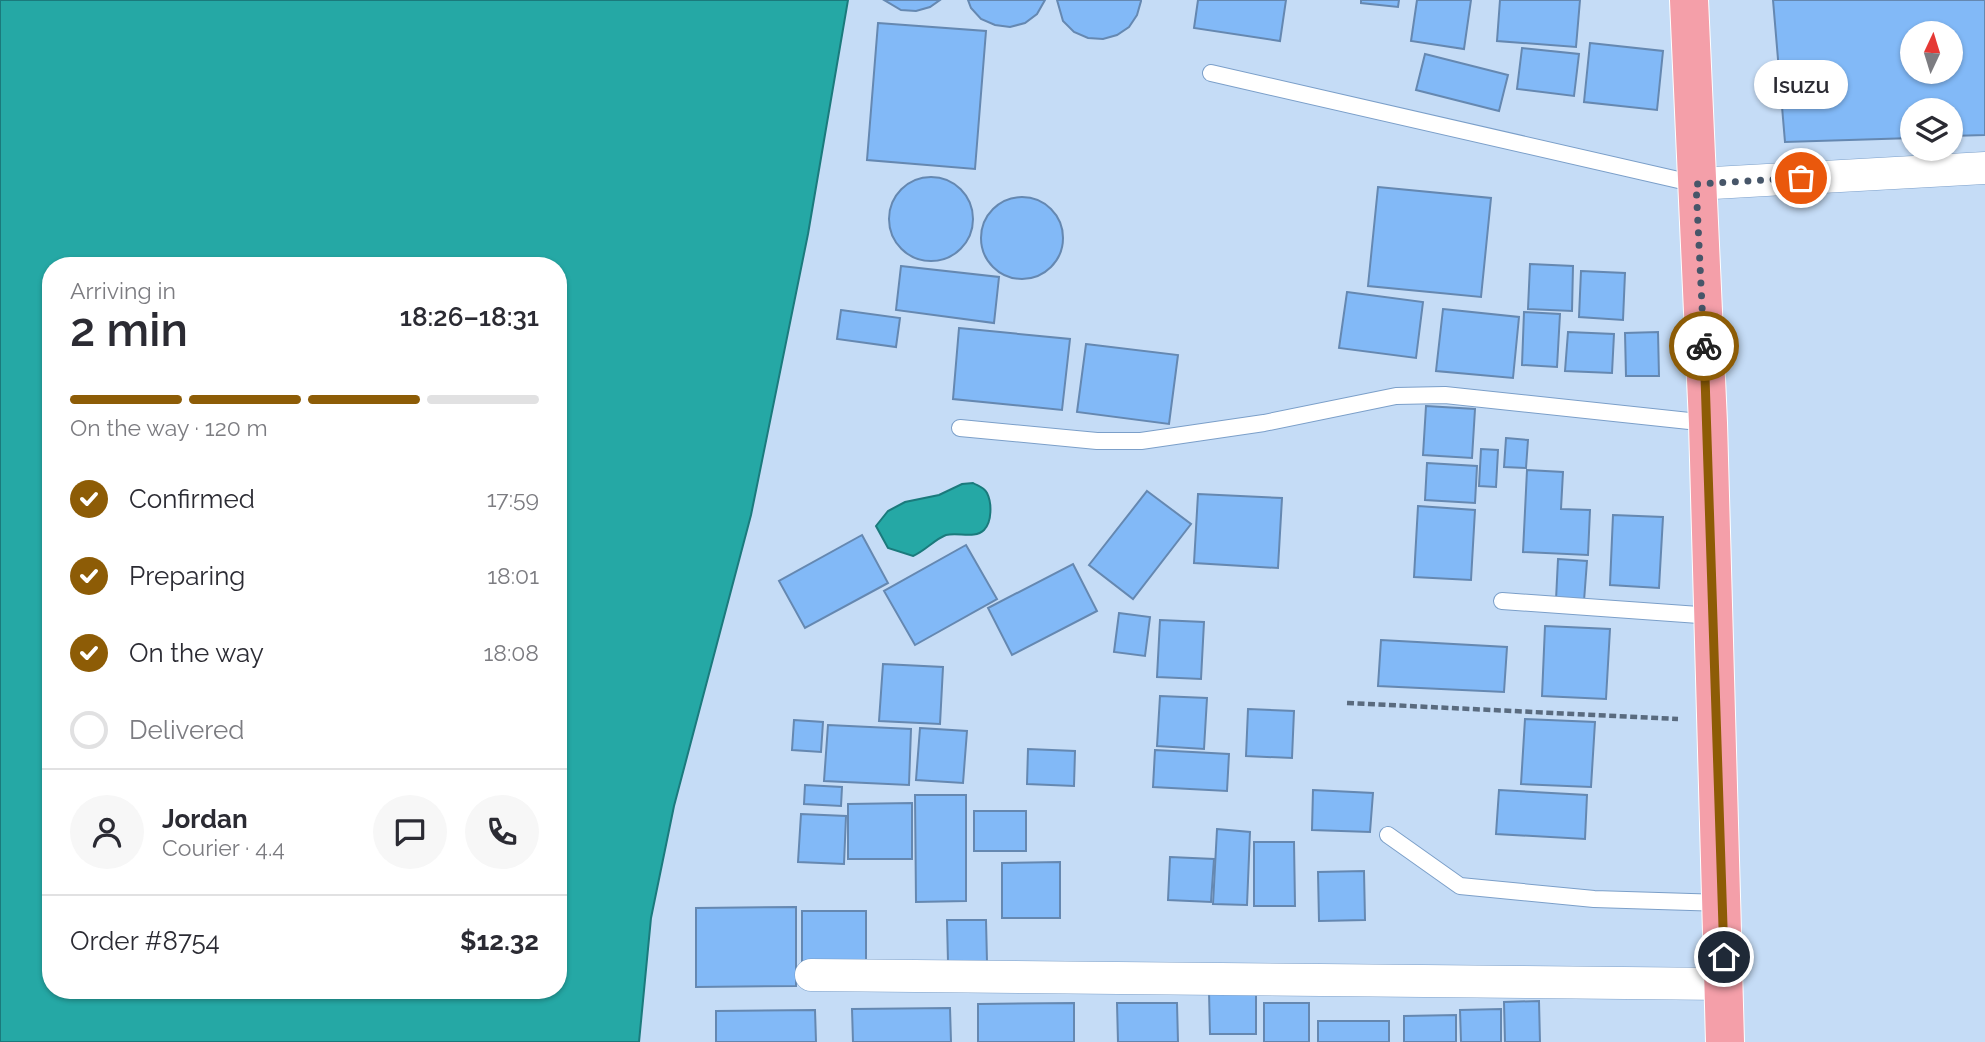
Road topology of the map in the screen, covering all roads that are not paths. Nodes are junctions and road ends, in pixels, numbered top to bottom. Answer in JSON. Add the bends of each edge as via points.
{"nodes":[{"id":1,"x":1689,"y":0,"type":"edge"},
{"id":2,"x":1211,"y":73,"type":"dead end"},
{"id":3,"x":1985,"y":168,"type":"edge"},
{"id":4,"x":1696,"y":184,"type":"junction"},
{"id":5,"x":1708,"y":423,"type":"junction"},
{"id":6,"x":960,"y":428,"type":"dead end"},
{"id":7,"x":1502,"y":601,"type":"dead end"},
{"id":8,"x":1714,"y":616,"type":"junction"},
{"id":9,"x":1388,"y":835,"type":"dead end"},
{"id":10,"x":1723,"y":903,"type":"junction"},
{"id":11,"x":811,"y":975,"type":"dead end"},
{"id":12,"x":1725,"y":984,"type":"junction"},
{"id":13,"x":1725,"y":1042,"type":"edge"}],
"edges":[{"from":1,"to":4,"type":"highway"},
{"from":2,"to":4,"type":"lane"},
{"from":3,"to":4,"type":"street"},
{"from":4,"to":5,"type":"highway"},
{"from":5,"to":6,"type":"lane","via":[[1445,395],[1396,396],[1264,423],[1141,441]]},
{"from":5,"to":8,"type":"highway"},
{"from":7,"to":8,"type":"lane"},
{"from":8,"to":10,"type":"highway"},
{"from":9,"to":10,"type":"lane","via":[[1460,886],[1594,899]]},
{"from":10,"to":12,"type":"highway"},
{"from":11,"to":12,"type":"street"},
{"from":12,"to":13,"type":"highway"}]}
